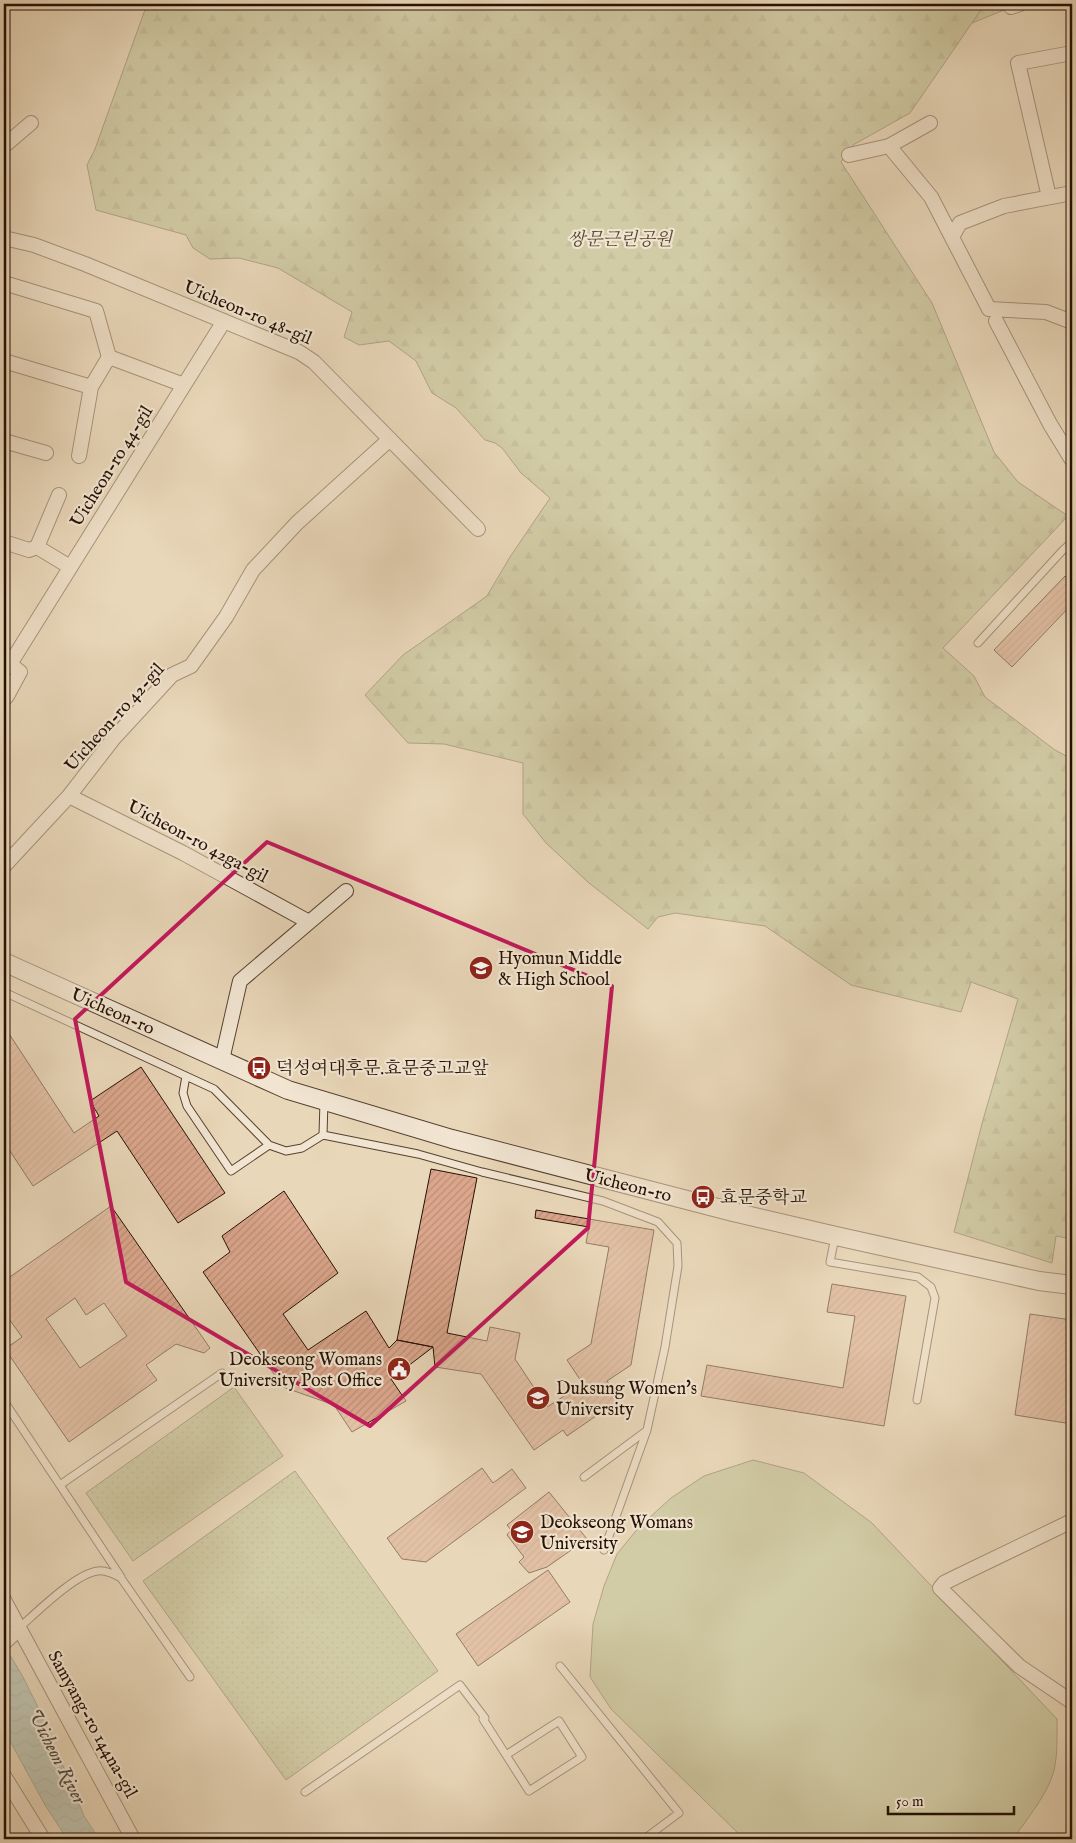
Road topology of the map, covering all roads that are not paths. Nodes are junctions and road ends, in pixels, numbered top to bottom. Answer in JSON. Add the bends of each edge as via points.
{"nodes":[{"id":1,"x":1072,"y":53,"type":"edge"},
{"id":2,"x":31,"y":123,"type":"dead end"},
{"id":3,"x":930,"y":124,"type":"dead end"},
{"id":4,"x":4,"y":146,"type":"edge"},
{"id":5,"x":889,"y":146,"type":"junction"},
{"id":6,"x":849,"y":155,"type":"dead end"},
{"id":7,"x":1072,"y":193,"type":"edge"},
{"id":8,"x":1049,"y":197,"type":"junction"},
{"id":9,"x":952,"y":237,"type":"junction"},
{"id":10,"x":4,"y":238,"type":"edge"},
{"id":11,"x":4,"y":283,"type":"edge"},
{"id":12,"x":224,"y":321,"type":"junction"},
{"id":13,"x":996,"y":321,"type":"dead end"},
{"id":14,"x":1072,"y":322,"type":"edge"},
{"id":15,"x":109,"y":357,"type":"junction"},
{"id":16,"x":4,"y":361,"type":"edge"},
{"id":17,"x":184,"y":385,"type":"junction"},
{"id":18,"x":91,"y":387,"type":"junction"},
{"id":19,"x":390,"y":439,"type":"junction"},
{"id":20,"x":4,"y":441,"type":"edge"},
{"id":21,"x":46,"y":453,"type":"dead end"},
{"id":22,"x":79,"y":456,"type":"dead end"},
{"id":23,"x":1072,"y":460,"type":"edge"},
{"id":24,"x":59,"y":494,"type":"dead end"},
{"id":25,"x":478,"y":529,"type":"dead end"},
{"id":26,"x":4,"y":542,"type":"edge"},
{"id":27,"x":1072,"y":542,"type":"edge"},
{"id":28,"x":37,"y":547,"type":"junction"},
{"id":29,"x":70,"y":567,"type":"junction"},
{"id":30,"x":978,"y":643,"type":"dead end"},
{"id":31,"x":7,"y":662,"type":"edge"},
{"id":32,"x":4,"y":699,"type":"edge"},
{"id":33,"x":69,"y":796,"type":"junction"},
{"id":34,"x":4,"y":866,"type":"edge"},
{"id":35,"x":346,"y":891,"type":"dead end"},
{"id":36,"x":309,"y":922,"type":"junction"},
{"id":37,"x":4,"y":962,"type":"edge"},
{"id":38,"x":4,"y":992,"type":"edge"},
{"id":39,"x":222,"y":1060,"type":"junction"},
{"id":40,"x":186,"y":1076,"type":"junction"},
{"id":41,"x":324,"y":1100,"type":"junction"},
{"id":42,"x":322,"y":1134,"type":"junction"},
{"id":43,"x":268,"y":1145,"type":"junction"},
{"id":44,"x":836,"y":1236,"type":"junction"},
{"id":45,"x":1072,"y":1285,"type":"edge"},
{"id":46,"x":222,"y":1372,"type":"dead end"},
{"id":47,"x":916,"y":1400,"type":"dead end"},
{"id":48,"x":4,"y":1401,"type":"edge"},
{"id":49,"x":647,"y":1430,"type":"junction"},
{"id":50,"x":584,"y":1477,"type":"dead end"},
{"id":51,"x":60,"y":1485,"type":"junction"},
{"id":52,"x":1072,"y":1521,"type":"edge"},
{"id":53,"x":604,"y":1550,"type":"dead end"},
{"id":54,"x":121,"y":1578,"type":"junction"},
{"id":55,"x":4,"y":1600,"type":"edge"},
{"id":56,"x":19,"y":1629,"type":"junction"},
{"id":57,"x":4,"y":1643,"type":"edge"},
{"id":58,"x":560,"y":1666,"type":"dead end"},
{"id":59,"x":190,"y":1677,"type":"dead end"},
{"id":60,"x":1072,"y":1702,"type":"edge"},
{"id":61,"x":506,"y":1755,"type":"junction"},
{"id":62,"x":4,"y":1776,"type":"edge"},
{"id":63,"x":305,"y":1792,"type":"dead end"},
{"id":64,"x":42,"y":1839,"type":"edge"},
{"id":65,"x":133,"y":1839,"type":"edge"},
{"id":66,"x":644,"y":1839,"type":"edge"}],
"edges":[{"from":1,"to":8,"type":"street","via":[[1018,63]]},
{"from":2,"to":4,"type":"street"},
{"from":3,"to":5,"type":"street"},
{"from":5,"to":6,"type":"street"},
{"from":5,"to":9,"type":"street","via":[[931,197]]},
{"from":7,"to":8,"type":"street"},
{"from":8,"to":9,"type":"street","via":[[1004,206],[960,223]]},
{"from":9,"to":14,"type":"street","via":[[989,309],[1046,312]]},
{"from":10,"to":12,"type":"street","name":"Uicheon-ro 48-gil","via":[[85,264]]},
{"from":11,"to":15,"type":"street","via":[[96,310]]},
{"from":12,"to":17,"type":"street","name":"Uicheon-ro 44-gil"},
{"from":12,"to":19,"type":"street","name":"Uicheon-ro 48-gil","via":[[299,352],[314,362]]},
{"from":13,"to":23,"type":"street"},
{"from":15,"to":17,"type":"street"},
{"from":15,"to":18,"type":"street"},
{"from":16,"to":18,"type":"street"},
{"from":17,"to":29,"type":"street","name":"Uicheon-ro 44-gil"},
{"from":18,"to":22,"type":"street","name":"Uicheon-ro 44-gil"},
{"from":19,"to":25,"type":"street","name":"Uicheon-ro 48-gil"},
{"from":19,"to":33,"type":"street","name":"Uicheon-ro 42-gil","via":[[297,523],[253,570],[226,617],[191,666],[172,675],[114,738]]},
{"from":20,"to":21,"type":"street"},
{"from":24,"to":28,"type":"street","name":"Uicheon-ro 44-gil"},
{"from":26,"to":28,"type":"street","via":[[29,550]]},
{"from":27,"to":30,"type":"lane"},
{"from":28,"to":29,"type":"street"},
{"from":29,"to":31,"type":"street","name":"Uicheon-ro 44-gil"},
{"from":31,"to":32,"type":"street","name":"Uicheon-ro 44-gil","via":[[20,672]]},
{"from":33,"to":34,"type":"street","name":"Uicheon-ro 42-gil"},
{"from":33,"to":36,"type":"street","name":"Uicheon-ro 42ga-gil","via":[[183,853]]},
{"from":35,"to":36,"type":"street"},
{"from":36,"to":39,"type":"street","via":[[240,981]]},
{"from":37,"to":39,"type":"street","name":"Uicheon-ro"},
{"from":38,"to":40,"type":"lane"},
{"from":39,"to":41,"type":"street","name":"Uicheon-ro","via":[[288,1090]]},
{"from":40,"to":43,"type":"lane","via":[[214,1089]]},
{"from":40,"to":43,"type":"lane","via":[[186,1106],[231,1172]]},
{"from":41,"to":42,"type":"lane"},
{"from":41,"to":44,"type":"street","name":"Uicheon-ro","via":[[471,1144]]},
{"from":42,"to":43,"type":"lane","via":[[302,1148],[286,1151]]},
{"from":42,"to":49,"type":"lane","via":[[418,1154],[603,1201],[658,1222],[677,1243],[678,1266]]},
{"from":44,"to":45,"type":"street","name":"Uicheon-ro","via":[[1039,1281]]},
{"from":44,"to":47,"type":"lane","via":[[830,1262],[918,1278],[930,1288],[935,1298]]},
{"from":46,"to":51,"type":"lane"},
{"from":48,"to":51,"type":"lane"},
{"from":49,"to":50,"type":"lane"},
{"from":49,"to":53,"type":"lane"},
{"from":51,"to":54,"type":"lane"},
{"from":52,"to":60,"type":"street","via":[[944,1583],[940,1588],[1020,1666]]},
{"from":54,"to":56,"type":"lane","via":[[99,1570],[84,1574]]},
{"from":54,"to":59,"type":"lane"},
{"from":55,"to":56,"type":"street","name":"Samyang-ro 144na-gil"},
{"from":56,"to":57,"type":"street"},
{"from":56,"to":65,"type":"street","name":"Samyang-ro 144na-gil"},
{"from":58,"to":66,"type":"lane","via":[[679,1813]]},
{"from":61,"to":61,"type":"lane","via":[[529,1791],[582,1757],[559,1721]]},
{"from":61,"to":63,"type":"lane","via":[[460,1684]]},
{"from":62,"to":64,"type":"street"}]}
